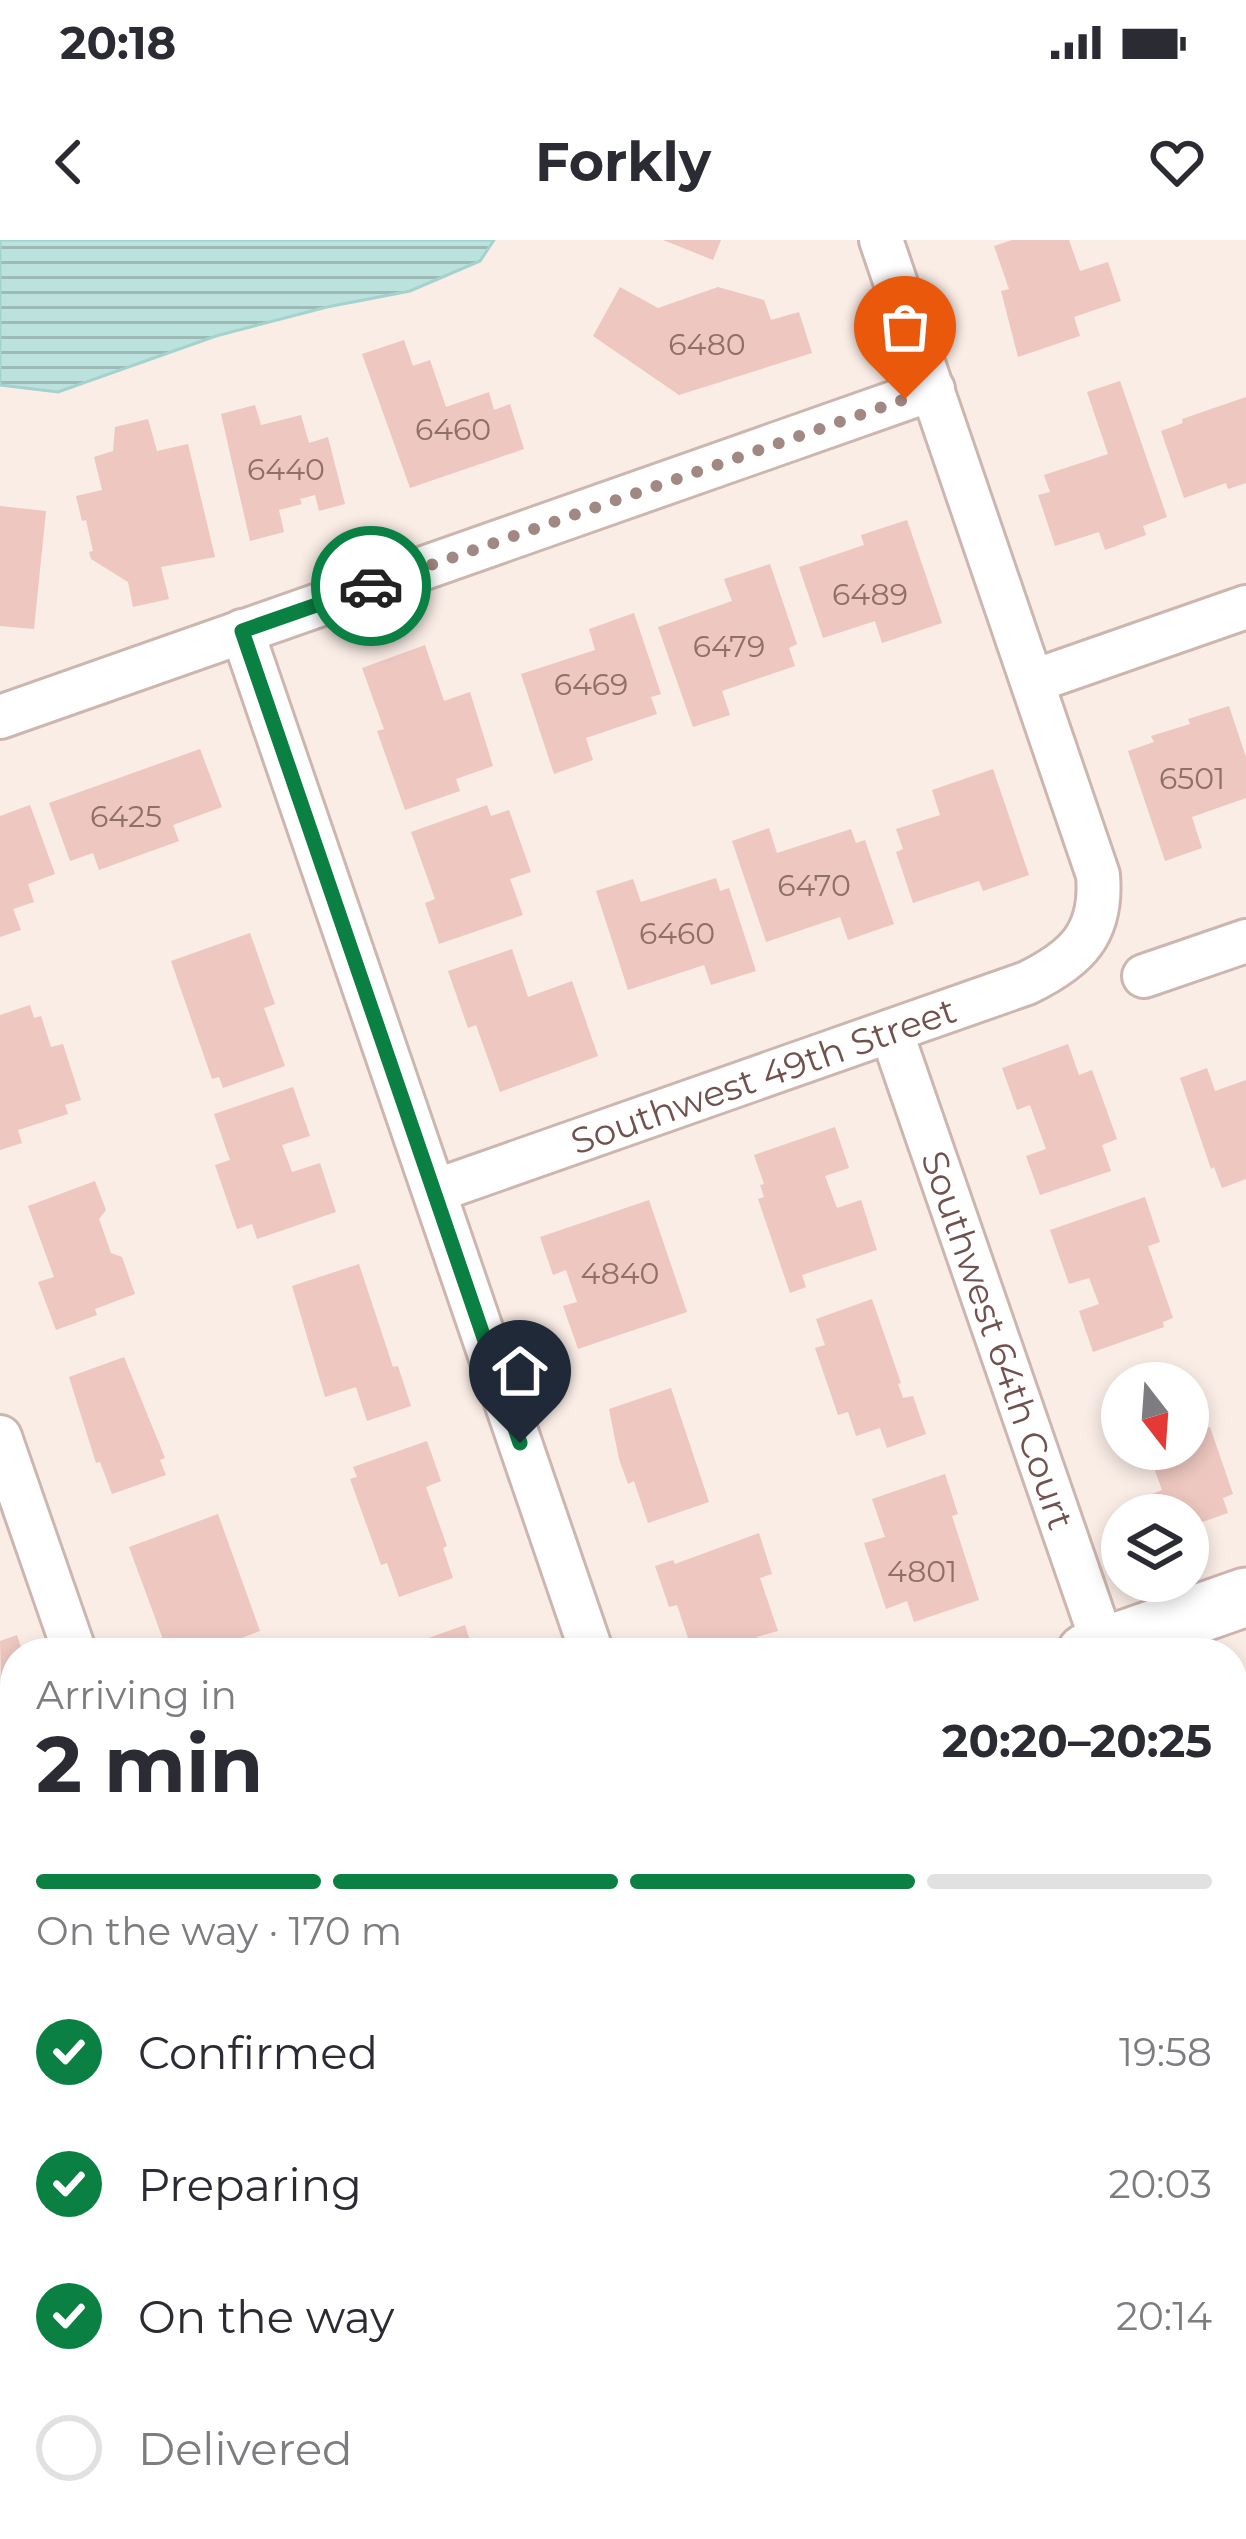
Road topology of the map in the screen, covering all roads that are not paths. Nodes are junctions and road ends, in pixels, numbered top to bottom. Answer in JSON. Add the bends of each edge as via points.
{"nodes":[{"id":1,"x":881,"y":240,"type":"edge"},
{"id":2,"x":933,"y":389,"type":"junction"},
{"id":3,"x":1246,"y":607,"type":"edge"},
{"id":4,"x":242,"y":631,"type":"junction"},
{"id":5,"x":1034,"y":680,"type":"junction"},
{"id":6,"x":0,"y":717,"type":"edge"},
{"id":7,"x":1246,"y":941,"type":"edge"},
{"id":8,"x":1144,"y":976,"type":"dead end"},
{"id":9,"x":891,"y":1031,"type":"junction"},
{"id":10,"x":435,"y":1191,"type":"junction"},
{"id":11,"x":0,"y":1437,"type":"edge"},
{"id":12,"x":15,"y":1532,"type":"edge"},
{"id":13,"x":1246,"y":1597,"type":"edge"},
{"id":14,"x":68,"y":1638,"type":"edge"},
{"id":15,"x":587,"y":1638,"type":"edge"},
{"id":16,"x":1091,"y":1638,"type":"edge"},
{"id":17,"x":1129,"y":1638,"type":"edge"}],
"edges":[{"from":1,"to":2,"type":"street"},
{"from":2,"to":4,"type":"street"},
{"from":2,"to":5,"type":"street"},
{"from":3,"to":5,"type":"street"},
{"from":4,"to":6,"type":"street"},
{"from":4,"to":10,"type":"street"},
{"from":5,"to":9,"type":"street","name":"Southwest 49th Street","via":[[1098,875],[1099,907],[1083,943],[1061,964]]},
{"from":7,"to":8,"type":"street"},
{"from":9,"to":10,"type":"street","name":"Southwest 49th Street"},
{"from":9,"to":16,"type":"street","name":"Southwest 64th Court"},
{"from":10,"to":15,"type":"street"},
{"from":11,"to":12,"type":"street"},
{"from":12,"to":14,"type":"street"},
{"from":13,"to":17,"type":"street"}]}
